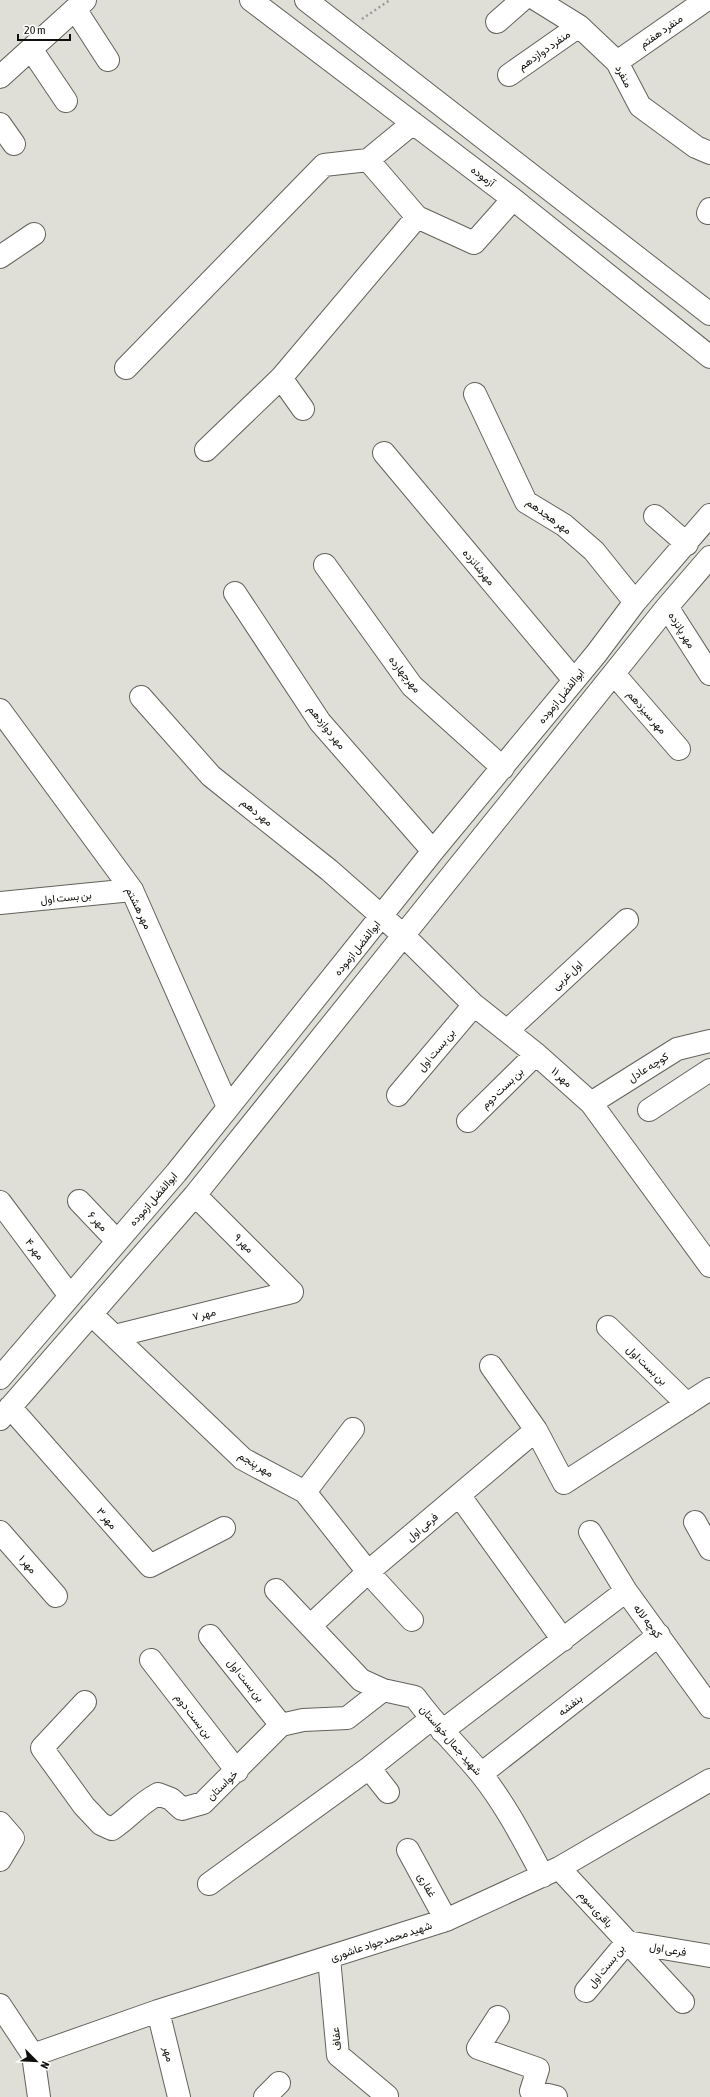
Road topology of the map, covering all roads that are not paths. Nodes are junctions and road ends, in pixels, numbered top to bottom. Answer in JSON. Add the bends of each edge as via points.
{"nodes":[{"id":1,"x":251,"y":0,"type":"edge"},
{"id":2,"x":306,"y":0,"type":"edge"},
{"id":3,"x":522,"y":0,"type":"edge"},
{"id":4,"x":706,"y":0,"type":"edge"},
{"id":5,"x":545,"y":2,"type":"edge"},
{"id":6,"x":80,"y":5,"type":"edge"},
{"id":7,"x":497,"y":22,"type":"dead end"},
{"id":8,"x":579,"y":26,"type":"junction"},
{"id":9,"x":31,"y":49,"type":"junction"},
{"id":10,"x":108,"y":60,"type":"dead end"},
{"id":11,"x":617,"y":62,"type":"junction"},
{"id":12,"x":509,"y":75,"type":"dead end"},
{"id":13,"x":0,"y":77,"type":"edge"},
{"id":14,"x":66,"y":101,"type":"dead end"},
{"id":15,"x":413,"y":123,"type":"junction"},
{"id":16,"x":0,"y":124,"type":"edge"},
{"id":17,"x":14,"y":144,"type":"dead end"},
{"id":18,"x":710,"y":153,"type":"edge"},
{"id":19,"x":368,"y":160,"type":"junction"},
{"id":20,"x":513,"y":199,"type":"junction"},
{"id":21,"x":418,"y":217,"type":"junction"},
{"id":22,"x":34,"y":234,"type":"dead end"},
{"id":23,"x":0,"y":257,"type":"edge"},
{"id":24,"x":709,"y":313,"type":"edge"},
{"id":25,"x":710,"y":357,"type":"edge"},
{"id":26,"x":126,"y":368,"type":"dead end"},
{"id":27,"x":280,"y":378,"type":"junction"},
{"id":28,"x":474,"y":394,"type":"dead end"},
{"id":29,"x":303,"y":409,"type":"dead end"},
{"id":30,"x":206,"y":450,"type":"dead end"},
{"id":31,"x":384,"y":453,"type":"dead end"},
{"id":32,"x":710,"y":515,"type":"edge"},
{"id":33,"x":655,"y":516,"type":"dead end"},
{"id":34,"x":687,"y":544,"type":"junction"},
{"id":35,"x":710,"y":557,"type":"edge"},
{"id":36,"x":325,"y":564,"type":"dead end"},
{"id":37,"x":235,"y":593,"type":"dead end"},
{"id":38,"x":636,"y":602,"type":"junction"},
{"id":39,"x":667,"y":607,"type":"junction"},
{"id":40,"x":614,"y":674,"type":"junction"},
{"id":41,"x":710,"y":674,"type":"edge"},
{"id":42,"x":574,"y":680,"type":"junction"},
{"id":43,"x":141,"y":697,"type":"dead end"},
{"id":44,"x":0,"y":710,"type":"edge"},
{"id":45,"x":679,"y":749,"type":"dead end"},
{"id":46,"x":503,"y":768,"type":"junction"},
{"id":47,"x":433,"y":851,"type":"junction"},
{"id":48,"x":132,"y":890,"type":"junction"},
{"id":49,"x":0,"y":904,"type":"edge"},
{"id":50,"x":381,"y":918,"type":"junction"},
{"id":51,"x":627,"y":920,"type":"dead end"},
{"id":52,"x":403,"y":936,"type":"junction"},
{"id":53,"x":474,"y":1004,"type":"junction"},
{"id":54,"x":507,"y":1031,"type":"junction"},
{"id":55,"x":710,"y":1041,"type":"edge"},
{"id":56,"x":536,"y":1054,"type":"junction"},
{"id":57,"x":710,"y":1070,"type":"edge"},
{"id":58,"x":398,"y":1095,"type":"dead end"},
{"id":59,"x":591,"y":1103,"type":"junction"},
{"id":60,"x":228,"y":1107,"type":"junction"},
{"id":61,"x":649,"y":1110,"type":"dead end"},
{"id":62,"x":468,"y":1121,"type":"dead end"},
{"id":63,"x":195,"y":1195,"type":"junction"},
{"id":64,"x":79,"y":1201,"type":"dead end"},
{"id":65,"x":0,"y":1202,"type":"edge"},
{"id":66,"x":117,"y":1241,"type":"junction"},
{"id":67,"x":710,"y":1266,"type":"edge"},
{"id":68,"x":292,"y":1292,"type":"joint"},
{"id":69,"x":70,"y":1296,"type":"junction"},
{"id":70,"x":91,"y":1314,"type":"junction"},
{"id":71,"x":608,"y":1327,"type":"dead end"},
{"id":72,"x":115,"y":1336,"type":"junction"},
{"id":73,"x":491,"y":1366,"type":"dead end"},
{"id":74,"x":0,"y":1378,"type":"edge"},
{"id":75,"x":710,"y":1389,"type":"edge"},
{"id":76,"x":687,"y":1404,"type":"junction"},
{"id":77,"x":5,"y":1413,"type":"edge"},
{"id":78,"x":353,"y":1430,"type":"dead end"},
{"id":79,"x":536,"y":1430,"type":"junction"},
{"id":80,"x":305,"y":1492,"type":"junction"},
{"id":81,"x":459,"y":1495,"type":"junction"},
{"id":82,"x":695,"y":1522,"type":"dead end"},
{"id":83,"x":224,"y":1528,"type":"dead end"},
{"id":84,"x":0,"y":1532,"type":"edge"},
{"id":85,"x":590,"y":1532,"type":"dead end"},
{"id":86,"x":710,"y":1549,"type":"edge"},
{"id":87,"x":368,"y":1572,"type":"junction"},
{"id":88,"x":276,"y":1590,"type":"dead end"},
{"id":89,"x":626,"y":1592,"type":"junction"},
{"id":90,"x":56,"y":1596,"type":"dead end"},
{"id":91,"x":412,"y":1620,"type":"dead end"},
{"id":92,"x":310,"y":1626,"type":"junction"},
{"id":93,"x":659,"y":1635,"type":"junction"},
{"id":94,"x":210,"y":1636,"type":"dead end"},
{"id":95,"x":562,"y":1640,"type":"junction"},
{"id":96,"x":151,"y":1660,"type":"dead end"},
{"id":97,"x":383,"y":1690,"type":"junction"},
{"id":98,"x":85,"y":1702,"type":"dead end"},
{"id":99,"x":710,"y":1706,"type":"edge"},
{"id":100,"x":281,"y":1725,"type":"junction"},
{"id":101,"x":436,"y":1725,"type":"junction"},
{"id":102,"x":369,"y":1768,"type":"junction"},
{"id":103,"x":237,"y":1771,"type":"junction"},
{"id":104,"x":481,"y":1774,"type":"junction"},
{"id":105,"x":710,"y":1780,"type":"edge"},
{"id":106,"x":388,"y":1792,"type":"dead end"},
{"id":107,"x":0,"y":1823,"type":"edge"},
{"id":108,"x":408,"y":1850,"type":"dead end"},
{"id":109,"x":0,"y":1860,"type":"edge"},
{"id":110,"x":551,"y":1872,"type":"junction"},
{"id":111,"x":208,"y":1884,"type":"dead end"},
{"id":112,"x":446,"y":1920,"type":"junction"},
{"id":113,"x":627,"y":1942,"type":"junction"},
{"id":114,"x":710,"y":1956,"type":"edge"},
{"id":115,"x":329,"y":1958,"type":"junction"},
{"id":116,"x":586,"y":1991,"type":"dead end"},
{"id":117,"x":683,"y":2002,"type":"dead end"},
{"id":118,"x":0,"y":2005,"type":"edge"},
{"id":119,"x":158,"y":2011,"type":"junction"},
{"id":120,"x":498,"y":2017,"type":"dead end"},
{"id":121,"x":33,"y":2055,"type":"junction"},
{"id":122,"x":387,"y":2096,"type":"edge"},
{"id":123,"x":39,"y":2097,"type":"edge"},
{"id":124,"x":179,"y":2097,"type":"edge"},
{"id":125,"x":556,"y":2097,"type":"edge"}],
"edges":[{"from":1,"to":15,"type":"street","name":"آزموده"},
{"from":2,"to":24,"type":"street"},
{"from":3,"to":7,"type":"street"},
{"from":4,"to":11,"type":"street","name":"منفرد هفتم"},
{"from":5,"to":8,"type":"street","name":"منفرد"},
{"from":6,"to":9,"type":"street"},
{"from":6,"to":10,"type":"street"},
{"from":8,"to":11,"type":"street","name":"منفرد"},
{"from":8,"to":12,"type":"street","name":"منفرد دوازدهم"},
{"from":9,"to":13,"type":"street"},
{"from":9,"to":14,"type":"street"},
{"from":11,"to":18,"type":"street","name":"منفرد","via":[[640,106],[696,147]]},
{"from":15,"to":19,"type":"street"},
{"from":15,"to":20,"type":"street","name":"آزموده"},
{"from":16,"to":17,"type":"street"},
{"from":19,"to":21,"type":"street"},
{"from":19,"to":26,"type":"street","via":[[324,165]]},
{"from":20,"to":21,"type":"street","via":[[474,243]]},
{"from":20,"to":25,"type":"street","name":"آزموده"},
{"from":21,"to":27,"type":"street"},
{"from":22,"to":23,"type":"street"},
{"from":27,"to":29,"type":"street"},
{"from":27,"to":30,"type":"street"},
{"from":28,"to":38,"type":"street","name":"مهر هجدهم","via":[[526,502],[564,525],[594,551]]},
{"from":31,"to":42,"type":"street","name":"مهرشانزده"},
{"from":32,"to":34,"type":"street","name":"ابوالفضل ازموده"},
{"from":33,"to":34,"type":"street"},
{"from":34,"to":38,"type":"street","name":"ابوالفضل ازموده"},
{"from":35,"to":39,"type":"street"},
{"from":36,"to":46,"type":"street","name":"مهرچهارده","via":[[412,686]]},
{"from":37,"to":47,"type":"street","name":"مهر دوازدهم","via":[[320,722]]},
{"from":38,"to":42,"type":"street","name":"ابوالفضل ازموده"},
{"from":39,"to":40,"type":"street"},
{"from":39,"to":41,"type":"street","name":"مهر پانزده"},
{"from":40,"to":45,"type":"street","name":"مهر سیزدهم"},
{"from":40,"to":52,"type":"street"},
{"from":42,"to":46,"type":"street","name":"ابوالفضل ازموده"},
{"from":43,"to":50,"type":"street","name":"مهر دهم","via":[[211,776],[329,870]]},
{"from":44,"to":48,"type":"street","name":"مهر هشتم"},
{"from":46,"to":47,"type":"street","name":"ابوالفضل ازموده"},
{"from":47,"to":50,"type":"street","name":"ابوالفضل ازموده"},
{"from":48,"to":49,"type":"street","name":"بن بست اول"},
{"from":48,"to":60,"type":"street","name":"مهر هشتم"},
{"from":50,"to":52,"type":"street","name":"مهر ۱۱"},
{"from":50,"to":60,"type":"street","name":"ابوالفضل ازموده"},
{"from":51,"to":54,"type":"street","name":"اول غربی"},
{"from":52,"to":53,"type":"street","name":"مهر ۱۱"},
{"from":52,"to":63,"type":"street"},
{"from":53,"to":54,"type":"street","name":"مهر ۱۱"},
{"from":53,"to":58,"type":"street","name":"بن بست اول"},
{"from":54,"to":56,"type":"street","name":"مهر ۱۱"},
{"from":55,"to":59,"type":"street","name":"کوچه عادل","via":[[677,1049]]},
{"from":56,"to":59,"type":"street","name":"مهر ۱۱"},
{"from":56,"to":62,"type":"street","name":"بن بست دوم"},
{"from":57,"to":61,"type":"street"},
{"from":59,"to":67,"type":"street","name":"مهر ۱۱"},
{"from":60,"to":66,"type":"street","name":"ابوالفضل ازموده","via":[[176,1173]]},
{"from":63,"to":68,"type":"street","name":"مهر ۹"},
{"from":63,"to":70,"type":"street"},
{"from":64,"to":66,"type":"street","name":"مهر ۶"},
{"from":65,"to":69,"type":"street","name":"مهر ۴"},
{"from":66,"to":69,"type":"street","name":"ابوالفضل ازموده"},
{"from":68,"to":72,"type":"street","name":"مهر ۷"},
{"from":69,"to":74,"type":"street","name":"ابوالفضل ازموده"},
{"from":70,"to":72,"type":"street","name":"مهر پنجم"},
{"from":70,"to":77,"type":"street"},
{"from":71,"to":76,"type":"street","name":"بن بست اول"},
{"from":72,"to":80,"type":"street","name":"مهر پنجم","via":[[243,1459]]},
{"from":73,"to":79,"type":"street"},
{"from":75,"to":76,"type":"street"},
{"from":76,"to":79,"type":"street","via":[[564,1483]]},
{"from":77,"to":83,"type":"street","name":"مهر ۳","via":[[150,1566]]},
{"from":78,"to":80,"type":"street"},
{"from":79,"to":81,"type":"street","name":"فرعی اول"},
{"from":80,"to":87,"type":"street","name":"مهر پنجم"},
{"from":81,"to":87,"type":"street","name":"فرعی اول"},
{"from":81,"to":95,"type":"street"},
{"from":82,"to":86,"type":"street"},
{"from":84,"to":90,"type":"street","name":"مهر ۱"},
{"from":85,"to":89,"type":"street","name":"کوچه لاله"},
{"from":87,"to":91,"type":"street","name":"مهر پنجم"},
{"from":87,"to":92,"type":"street","name":"فرعی اول"},
{"from":88,"to":92,"type":"street","name":"شهید جمال خواستان"},
{"from":89,"to":93,"type":"street","name":"کوچه لاله"},
{"from":89,"to":95,"type":"street"},
{"from":92,"to":97,"type":"street","name":"شهید جمال خواستان","via":[[361,1680]]},
{"from":93,"to":99,"type":"street","name":"کوچه لاله"},
{"from":93,"to":104,"type":"street","name":"بنفشه"},
{"from":94,"to":100,"type":"street","name":"بن بست اول"},
{"from":95,"to":101,"type":"street"},
{"from":96,"to":103,"type":"street","name":"بن بست دوم"},
{"from":97,"to":100,"type":"street","via":[[347,1718],[303,1720]]},
{"from":97,"to":101,"type":"street","name":"شهید جمال خواستان","via":[[415,1697]]},
{"from":98,"to":103,"type":"street","name":"خواستان","via":[[42,1748],[84,1806],[101,1824],[112,1829],[128,1818],[142,1802],[158,1794],[171,1799],[182,1809],[203,1803]]},
{"from":100,"to":103,"type":"street","name":"خواستان"},
{"from":101,"to":102,"type":"street"},
{"from":101,"to":104,"type":"street","name":"شهید جمال خواستان"},
{"from":102,"to":106,"type":"street"},
{"from":102,"to":111,"type":"street"},
{"from":104,"to":110,"type":"street","name":"شهید جمال خواستان"},
{"from":105,"to":110,"type":"street","name":"شهید محمدجواد عاشوری"},
{"from":107,"to":109,"type":"street","via":[[12,1838]]},
{"from":108,"to":112,"type":"street","name":"غفاری"},
{"from":110,"to":112,"type":"street","name":"شهید محمدجواد عاشوری"},
{"from":110,"to":113,"type":"street","name":"باقری سوم"},
{"from":112,"to":115,"type":"street","name":"شهید محمدجواد عاشوری"},
{"from":113,"to":114,"type":"street","name":"فرعی اول"},
{"from":113,"to":116,"type":"street","name":"بن بست اول"},
{"from":113,"to":117,"type":"street","name":"باقری سوم"},
{"from":115,"to":119,"type":"street","name":"شهید محمدجواد عاشوری"},
{"from":115,"to":122,"type":"street","name":"عفاف","via":[[338,2055]]},
{"from":118,"to":121,"type":"street"},
{"from":119,"to":121,"type":"street","name":"شهید محمدجواد عاشوری"},
{"from":119,"to":124,"type":"street","name":"مهر"},
{"from":120,"to":125,"type":"street","via":[[478,2048],[538,2069],[531,2091]]},
{"from":121,"to":123,"type":"street"}]}
